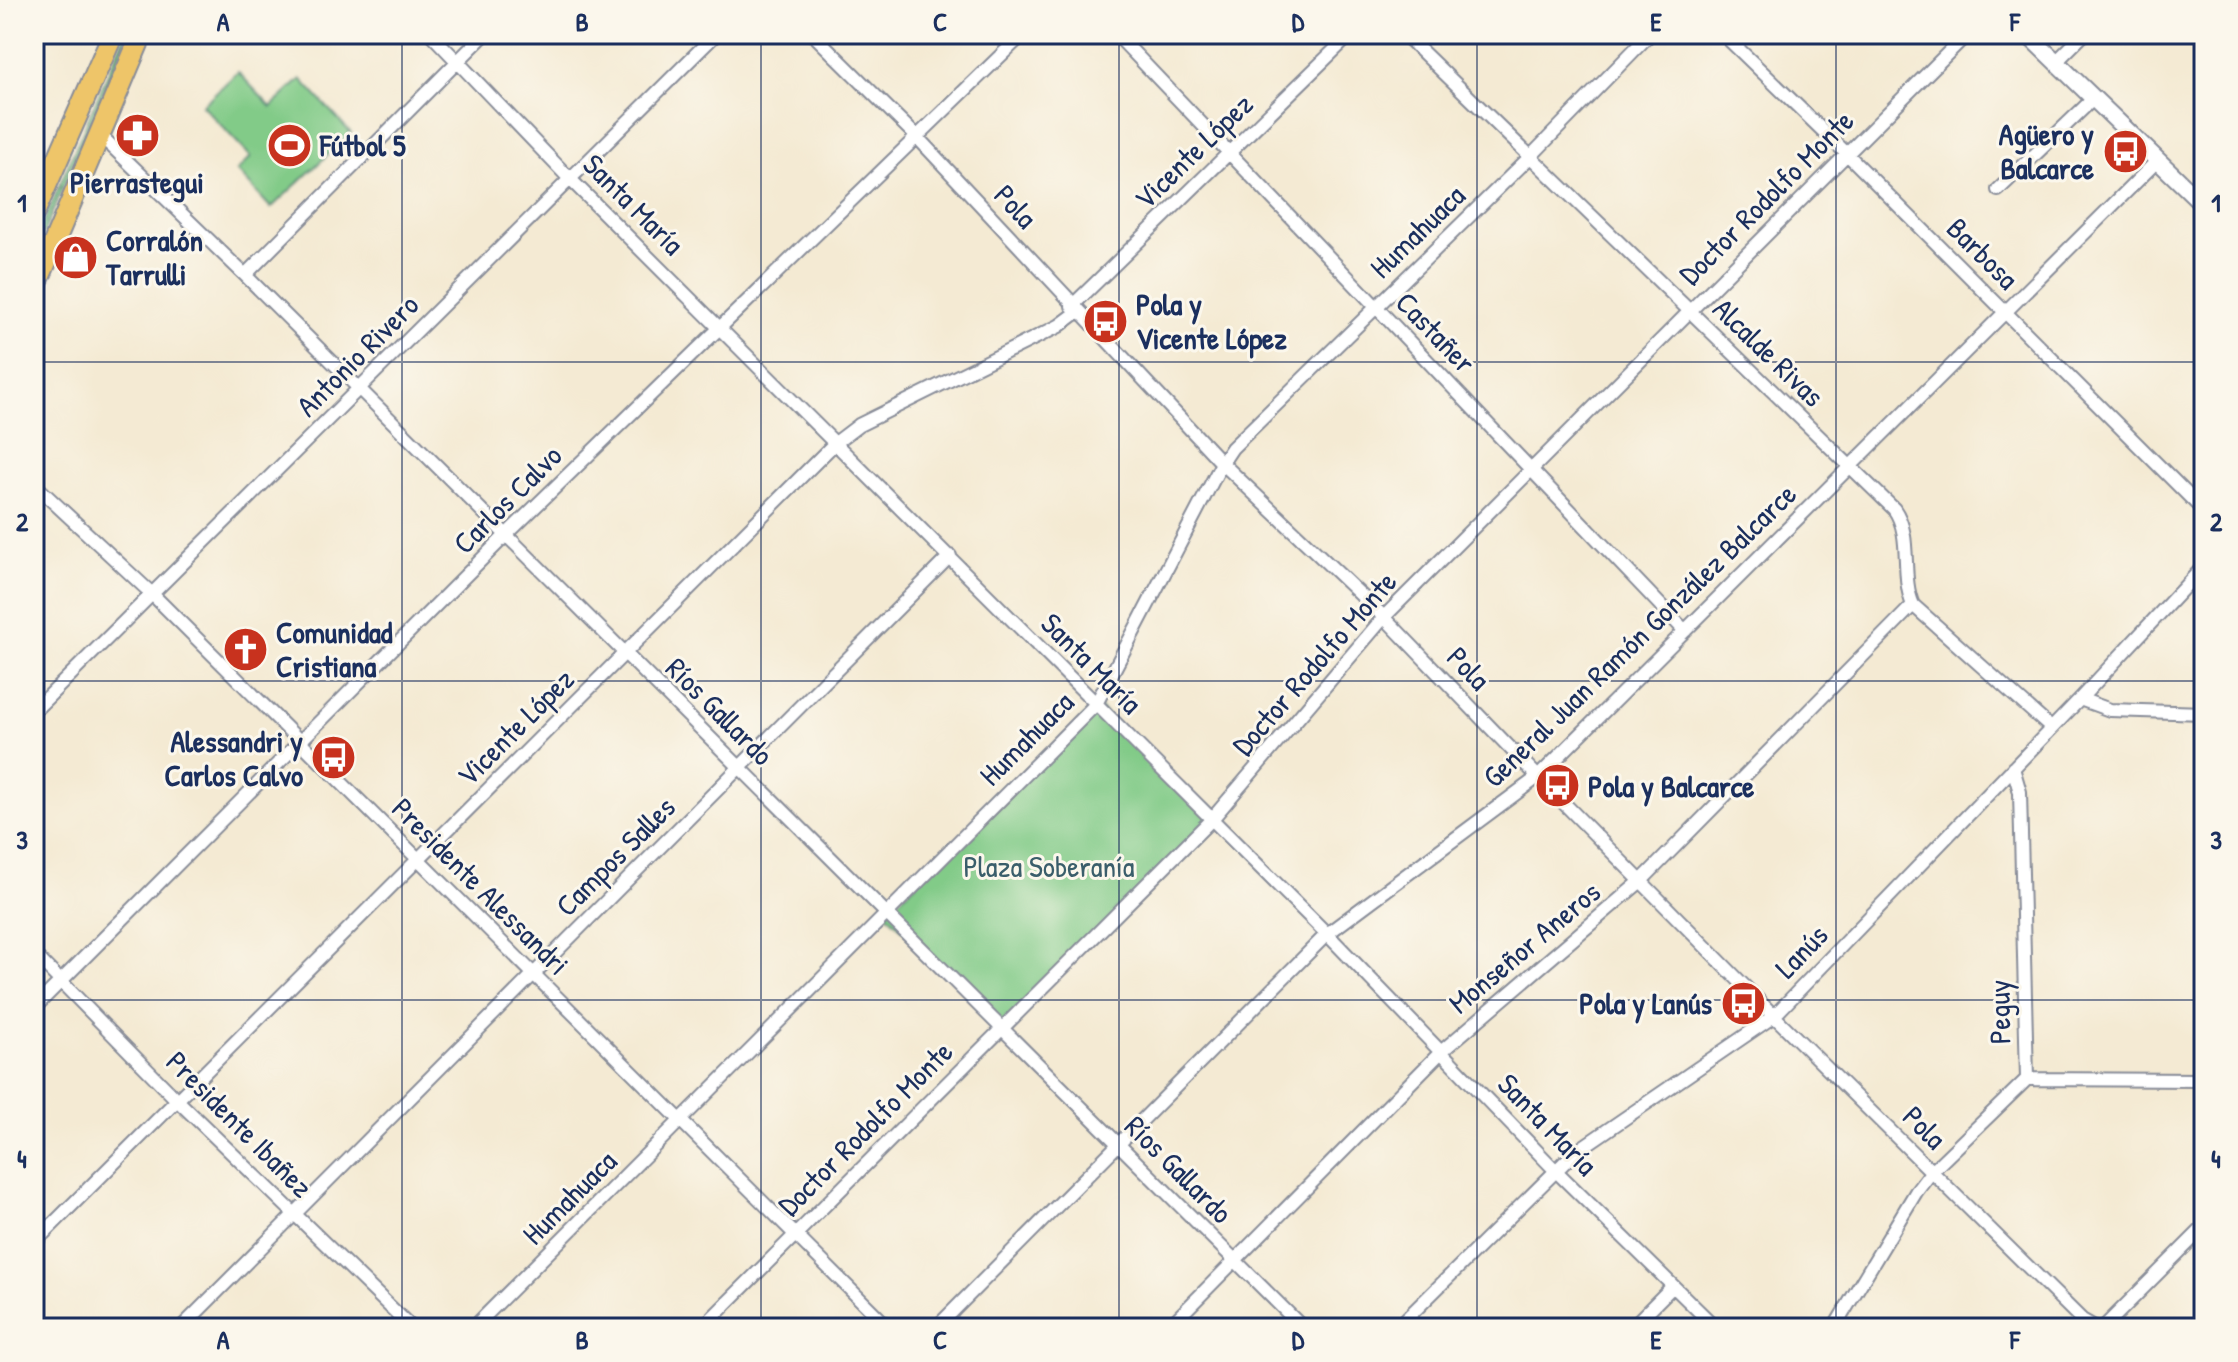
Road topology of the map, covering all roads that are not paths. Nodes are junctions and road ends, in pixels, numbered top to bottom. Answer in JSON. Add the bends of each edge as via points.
{"nodes":[{"id":1,"x":113,"y":34,"type":"edge"},
{"id":2,"x":142,"y":34,"type":"edge"},
{"id":3,"x":431,"y":34,"type":"edge"},
{"id":4,"x":485,"y":34,"type":"edge"},
{"id":5,"x":716,"y":34,"type":"edge"},
{"id":6,"x":813,"y":34,"type":"edge"},
{"id":7,"x":1023,"y":34,"type":"edge"},
{"id":8,"x":1116,"y":34,"type":"edge"},
{"id":9,"x":1351,"y":34,"type":"edge"},
{"id":10,"x":1404,"y":34,"type":"edge"},
{"id":11,"x":1650,"y":34,"type":"edge"},
{"id":12,"x":1723,"y":34,"type":"edge"},
{"id":13,"x":1967,"y":34,"type":"edge"},
{"id":14,"x":2027,"y":34,"type":"edge"},
{"id":15,"x":2084,"y":34,"type":"edge"},
{"id":16,"x":458,"y":60,"type":"junction"},
{"id":17,"x":2056,"y":62,"type":"junction"},
{"id":18,"x":2093,"y":99,"type":"junction"},
{"id":19,"x":99,"y":134,"type":"junction"},
{"id":20,"x":917,"y":137,"type":"junction"},
{"id":21,"x":1228,"y":153,"type":"junction"},
{"id":22,"x":1846,"y":153,"type":"junction"},
{"id":23,"x":1530,"y":157,"type":"junction"},
{"id":24,"x":2157,"y":161,"type":"junction"},
{"id":25,"x":570,"y":179,"type":"junction"},
{"id":26,"x":1998,"y":190,"type":"dead end"},
{"id":27,"x":2204,"y":205,"type":"edge"},
{"id":28,"x":34,"y":213,"type":"edge"},
{"id":29,"x":245,"y":275,"type":"junction"},
{"id":30,"x":34,"y":290,"type":"edge"},
{"id":31,"x":1376,"y":307,"type":"junction"},
{"id":32,"x":1076,"y":309,"type":"junction"},
{"id":33,"x":1689,"y":311,"type":"junction"},
{"id":34,"x":2004,"y":311,"type":"junction"},
{"id":35,"x":719,"y":326,"type":"junction"},
{"id":36,"x":359,"y":390,"type":"junction"},
{"id":37,"x":834,"y":444,"type":"junction"},
{"id":38,"x":1222,"y":463,"type":"junction"},
{"id":39,"x":1850,"y":465,"type":"junction"},
{"id":40,"x":1532,"y":469,"type":"junction"},
{"id":41,"x":34,"y":484,"type":"edge"},
{"id":42,"x":2204,"y":511,"type":"edge"},
{"id":43,"x":507,"y":534,"type":"junction"},
{"id":44,"x":950,"y":556,"type":"junction"},
{"id":45,"x":2204,"y":566,"type":"edge"},
{"id":46,"x":151,"y":593,"type":"junction"},
{"id":47,"x":1913,"y":605,"type":"junction"},
{"id":48,"x":1384,"y":617,"type":"junction"},
{"id":49,"x":1685,"y":631,"type":"junction"},
{"id":50,"x":625,"y":654,"type":"junction"},
{"id":51,"x":2080,"y":699,"type":"junction"},
{"id":52,"x":1096,"y":704,"type":"junction"},
{"id":53,"x":34,"y":711,"type":"edge"},
{"id":54,"x":2204,"y":713,"type":"edge"},
{"id":55,"x":2051,"y":728,"type":"junction"},
{"id":56,"x":300,"y":744,"type":"junction"},
{"id":57,"x":740,"y":768,"type":"junction"},
{"id":58,"x":2013,"y":768,"type":"junction"},
{"id":59,"x":1538,"y":777,"type":"junction"},
{"id":60,"x":1212,"y":819,"type":"junction"},
{"id":61,"x":418,"y":859,"type":"junction"},
{"id":62,"x":1641,"y":881,"type":"junction"},
{"id":63,"x":886,"y":913,"type":"junction"},
{"id":64,"x":1327,"y":934,"type":"junction"},
{"id":65,"x":34,"y":954,"type":"edge"},
{"id":66,"x":533,"y":975,"type":"junction"},
{"id":67,"x":61,"y":981,"type":"junction"},
{"id":68,"x":34,"y":1008,"type":"edge"},
{"id":69,"x":1774,"y":1016,"type":"junction"},
{"id":70,"x":1003,"y":1027,"type":"junction"},
{"id":71,"x":1442,"y":1051,"type":"junction"},
{"id":72,"x":2027,"y":1079,"type":"junction"},
{"id":73,"x":2204,"y":1080,"type":"edge"},
{"id":74,"x":176,"y":1099,"type":"junction"},
{"id":75,"x":683,"y":1121,"type":"junction"},
{"id":76,"x":1117,"y":1145,"type":"junction"},
{"id":77,"x":1556,"y":1171,"type":"junction"},
{"id":78,"x":1932,"y":1171,"type":"junction"},
{"id":79,"x":295,"y":1215,"type":"junction"},
{"id":80,"x":2204,"y":1227,"type":"edge"},
{"id":81,"x":794,"y":1234,"type":"junction"},
{"id":82,"x":34,"y":1243,"type":"edge"},
{"id":83,"x":1235,"y":1261,"type":"junction"},
{"id":84,"x":1673,"y":1286,"type":"junction"},
{"id":85,"x":181,"y":1328,"type":"edge"},
{"id":86,"x":412,"y":1328,"type":"edge"},
{"id":87,"x":473,"y":1328,"type":"edge"},
{"id":88,"x":702,"y":1328,"type":"edge"},
{"id":89,"x":889,"y":1328,"type":"edge"},
{"id":90,"x":936,"y":1328,"type":"edge"},
{"id":91,"x":1168,"y":1328,"type":"edge"},
{"id":92,"x":1303,"y":1328,"type":"edge"},
{"id":93,"x":1397,"y":1328,"type":"edge"},
{"id":94,"x":1631,"y":1328,"type":"edge"},
{"id":95,"x":1716,"y":1328,"type":"edge"},
{"id":96,"x":1834,"y":1328,"type":"edge"},
{"id":97,"x":2096,"y":1328,"type":"edge"},
{"id":98,"x":2103,"y":1328,"type":"edge"}],
"edges":[{"from":1,"to":28,"type":"main road"},
{"from":2,"to":19,"type":"main road"},
{"from":3,"to":16,"type":"street","name":"Santa María"},
{"from":4,"to":16,"type":"street"},
{"from":5,"to":25,"type":"street","name":"Antonio Rivero"},
{"from":6,"to":20,"type":"street","name":"Pola"},
{"from":7,"to":20,"type":"street","name":"Carlos Calvo"},
{"from":8,"to":21,"type":"street","name":"Castañer"},
{"from":9,"to":21,"type":"street","name":"Vicente López"},
{"from":10,"to":23,"type":"street","name":"Alcalde Rivas"},
{"from":11,"to":23,"type":"street","name":"Humahuaca"},
{"from":12,"to":22,"type":"street","name":"Barbosa"},
{"from":13,"to":22,"type":"street","name":"Doctor Rodolfo Monte"},
{"from":14,"to":17,"type":"street"},
{"from":15,"to":17,"type":"street"},
{"from":16,"to":25,"type":"street","name":"Santa María"},
{"from":16,"to":29,"type":"street"},
{"from":17,"to":18,"type":"street"},
{"from":18,"to":24,"type":"street"},
{"from":18,"to":26,"type":"street"},
{"from":19,"to":29,"type":"street","name":"Ríos Gallardo"},
{"from":19,"to":30,"type":"main road"},
{"from":20,"to":32,"type":"street","name":"Pola"},
{"from":20,"to":35,"type":"street","name":"Carlos Calvo"},
{"from":21,"to":31,"type":"street","name":"Castañer"},
{"from":21,"to":32,"type":"street","name":"Vicente López"},
{"from":22,"to":33,"type":"street","name":"Doctor Rodolfo Monte"},
{"from":22,"to":34,"type":"street","name":"Barbosa"},
{"from":23,"to":31,"type":"street","name":"Humahuaca"},
{"from":23,"to":33,"type":"street","name":"Alcalde Rivas"},
{"from":24,"to":27,"type":"street"},
{"from":24,"to":34,"type":"street","name":"General Juan Ramón González Balcarce"},
{"from":25,"to":35,"type":"street","name":"Santa María"},
{"from":25,"to":36,"type":"street","name":"Antonio Rivero"},
{"from":29,"to":36,"type":"street","name":"Ríos Gallardo"},
{"from":31,"to":38,"type":"street","name":"Humahuaca"},
{"from":31,"to":40,"type":"street","name":"Castañer"},
{"from":32,"to":37,"type":"street","name":"Vicente López","via":[[1059,326],[859,425]]},
{"from":32,"to":38,"type":"street","name":"Pola"},
{"from":33,"to":39,"type":"street","name":"Alcalde Rivas"},
{"from":33,"to":40,"type":"street","name":"Doctor Rodolfo Monte"},
{"from":34,"to":39,"type":"street","name":"General Juan Ramón González Balcarce"},
{"from":34,"to":42,"type":"street","name":"Barbosa"},
{"from":35,"to":37,"type":"street","name":"Santa María"},
{"from":35,"to":43,"type":"street","name":"Carlos Calvo"},
{"from":36,"to":43,"type":"street","name":"Ríos Gallardo"},
{"from":36,"to":46,"type":"street","name":"Antonio Rivero"},
{"from":37,"to":44,"type":"street","name":"Santa María"},
{"from":37,"to":50,"type":"street","name":"Vicente López"},
{"from":38,"to":48,"type":"street","name":"Pola"},
{"from":38,"to":52,"type":"street","name":"Humahuaca"},
{"from":39,"to":47,"type":"street","name":"Alcalde Rivas","via":[[1899,516]]},
{"from":39,"to":49,"type":"street","name":"General Juan Ramón González Balcarce"},
{"from":40,"to":48,"type":"street","name":"Doctor Rodolfo Monte"},
{"from":40,"to":49,"type":"street","name":"Castañer"},
{"from":41,"to":46,"type":"street","name":"Presidente Alessandri"},
{"from":43,"to":50,"type":"street","name":"Ríos Gallardo"},
{"from":43,"to":56,"type":"street","name":"Carlos Calvo"},
{"from":44,"to":52,"type":"street","name":"Santa María"},
{"from":44,"to":57,"type":"street","name":"Campos Salles"},
{"from":45,"to":51,"type":"street","name":"Lanús"},
{"from":46,"to":53,"type":"street","name":"Antonio Rivero"},
{"from":46,"to":56,"type":"street","name":"Presidente Alessandri"},
{"from":47,"to":55,"type":"street"},
{"from":47,"to":62,"type":"street","name":"Monseñor Aneros"},
{"from":48,"to":59,"type":"street","name":"Pola"},
{"from":48,"to":60,"type":"street","name":"Doctor Rodolfo Monte"},
{"from":49,"to":59,"type":"street","name":"General Juan Ramón González Balcarce"},
{"from":50,"to":57,"type":"street","name":"Ríos Gallardo"},
{"from":50,"to":61,"type":"street","name":"Vicente López"},
{"from":51,"to":54,"type":"street","via":[[2110,710]]},
{"from":51,"to":55,"type":"street","name":"Lanús"},
{"from":52,"to":60,"type":"street","name":"Santa María"},
{"from":52,"to":63,"type":"street","name":"Humahuaca"},
{"from":55,"to":58,"type":"street","name":"Lanús"},
{"from":56,"to":61,"type":"street","name":"Presidente Alessandri"},
{"from":56,"to":67,"type":"street","name":"Carlos Calvo"},
{"from":57,"to":63,"type":"street","name":"Ríos Gallardo"},
{"from":57,"to":66,"type":"street","name":"Campos Salles"},
{"from":58,"to":69,"type":"street","name":"Lanús"},
{"from":58,"to":72,"type":"street","name":"Peguy","via":[[2020,792]]},
{"from":59,"to":62,"type":"street","name":"Pola"},
{"from":59,"to":64,"type":"street","name":"General Juan Ramón González Balcarce"},
{"from":60,"to":64,"type":"street","name":"Santa María"},
{"from":60,"to":70,"type":"street","name":"Doctor Rodolfo Monte"},
{"from":61,"to":66,"type":"street","name":"Presidente Alessandri"},
{"from":61,"to":74,"type":"street","name":"Vicente López"},
{"from":62,"to":69,"type":"street","name":"Pola"},
{"from":62,"to":71,"type":"street","name":"Monseñor Aneros"},
{"from":63,"to":70,"type":"street","name":"Ríos Gallardo"},
{"from":63,"to":75,"type":"street","name":"Humahuaca"},
{"from":64,"to":71,"type":"street","name":"Santa María"},
{"from":64,"to":76,"type":"street","name":"General Juan Ramón González Balcarce"},
{"from":65,"to":67,"type":"street","name":"Presidente Ibañez"},
{"from":66,"to":75,"type":"street","name":"Presidente Alessandri"},
{"from":66,"to":79,"type":"street","name":"Campos Salles"},
{"from":67,"to":68,"type":"street","name":"Carlos Calvo"},
{"from":67,"to":74,"type":"street","name":"Presidente Ibañez"},
{"from":69,"to":77,"type":"street","name":"Lanús","via":[[1574,1153]]},
{"from":69,"to":78,"type":"street","name":"Pola"},
{"from":70,"to":76,"type":"street","name":"Ríos Gallardo"},
{"from":70,"to":81,"type":"street","name":"Doctor Rodolfo Monte"},
{"from":71,"to":77,"type":"street","name":"Santa María"},
{"from":71,"to":83,"type":"street","name":"Monseñor Aneros"},
{"from":72,"to":73,"type":"street","name":"Peguy"},
{"from":72,"to":78,"type":"street"},
{"from":74,"to":79,"type":"street","name":"Presidente Ibañez"},
{"from":74,"to":82,"type":"street","name":"Vicente López"},
{"from":75,"to":81,"type":"street","name":"Presidente Alessandri"},
{"from":75,"to":87,"type":"street","name":"Humahuaca"},
{"from":76,"to":83,"type":"street","name":"Ríos Gallardo"},
{"from":76,"to":90,"type":"street","name":"General Juan Ramón González Balcarce"},
{"from":77,"to":84,"type":"street","name":"Santa María"},
{"from":77,"to":93,"type":"street","name":"Lanús"},
{"from":78,"to":96,"type":"street"},
{"from":78,"to":97,"type":"street","name":"Pola"},
{"from":79,"to":85,"type":"street","name":"Campos Salles"},
{"from":79,"to":86,"type":"street","name":"Presidente Ibañez"},
{"from":80,"to":98,"type":"street"},
{"from":81,"to":88,"type":"street","name":"Doctor Rodolfo Monte"},
{"from":81,"to":89,"type":"street","name":"Presidente Alessandri"},
{"from":83,"to":91,"type":"street","name":"Monseñor Aneros"},
{"from":83,"to":92,"type":"street","name":"Ríos Gallardo"},
{"from":84,"to":94,"type":"street"},
{"from":84,"to":95,"type":"street","name":"Santa María"}]}
